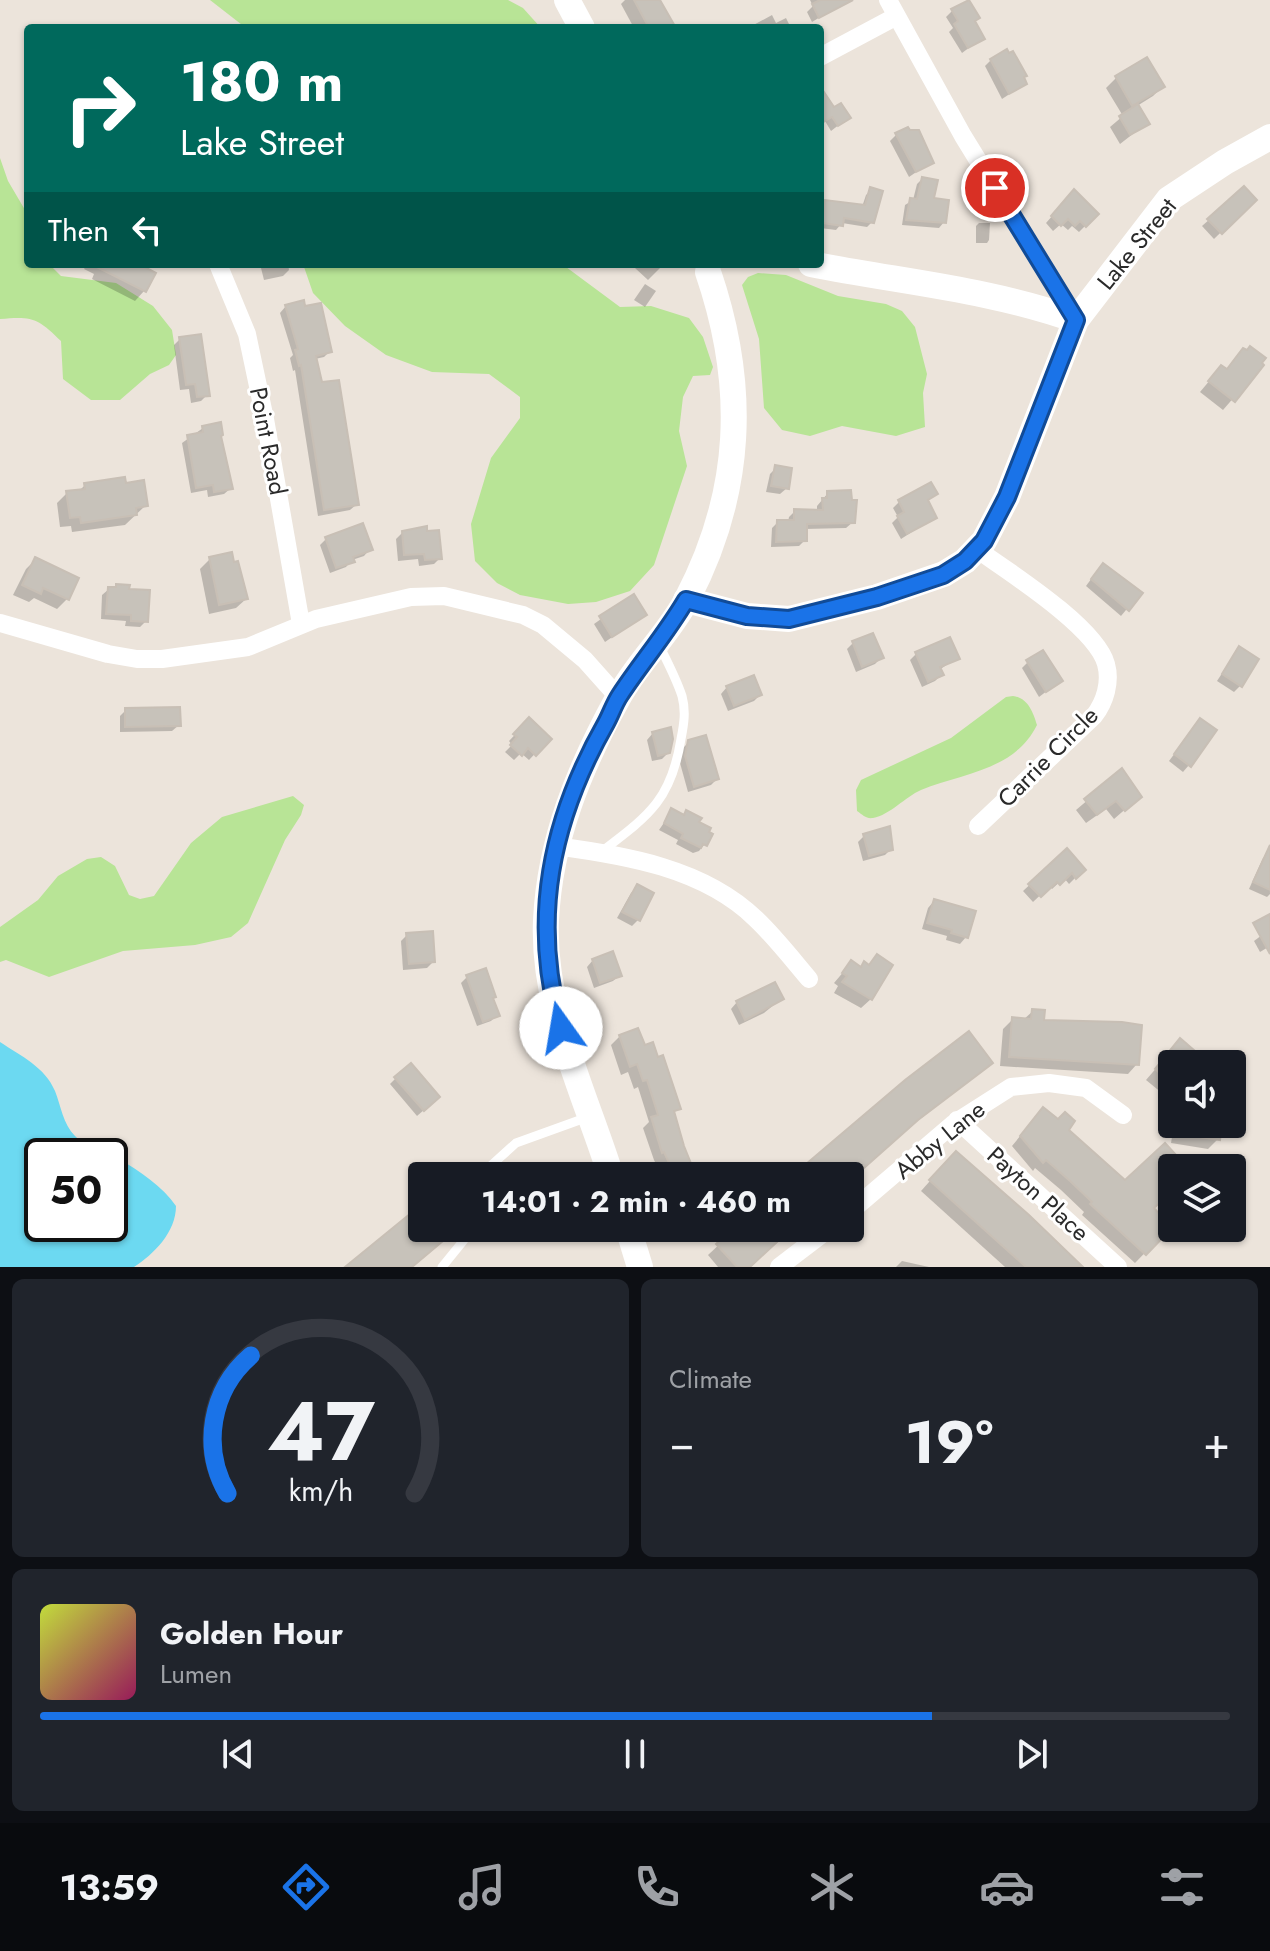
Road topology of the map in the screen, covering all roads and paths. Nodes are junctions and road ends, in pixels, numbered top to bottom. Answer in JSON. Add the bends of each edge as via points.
{"nodes":[{"id":1,"x":567,"y":0,"type":"edge"},
{"id":2,"x":892,"y":8,"type":"edge"},
{"id":3,"x":580,"y":24,"type":"edge"},
{"id":4,"x":824,"y":54,"type":"edge"},
{"id":5,"x":1270,"y":137,"type":"edge"},
{"id":6,"x":824,"y":266,"type":"edge"},
{"id":7,"x":220,"y":268,"type":"edge"},
{"id":8,"x":714,"y":268,"type":"edge"},
{"id":9,"x":1076,"y":320,"type":"junction"},
{"id":10,"x":978,"y":550,"type":"junction"},
{"id":11,"x":686,"y":600,"type":"junction"},
{"id":12,"x":0,"y":623,"type":"edge"},
{"id":13,"x":301,"y":624,"type":"junction"},
{"id":14,"x":658,"y":643,"type":"junction"},
{"id":15,"x":618,"y":697,"type":"junction"},
{"id":16,"x":978,"y":826,"type":"dead end"},
{"id":17,"x":555,"y":846,"type":"junction"},
{"id":18,"x":601,"y":852,"type":"junction"},
{"id":19,"x":809,"y":979,"type":"dead end"},
{"id":20,"x":1123,"y":1115,"type":"dead end"},
{"id":21,"x":591,"y":1116,"type":"junction"},
{"id":22,"x":957,"y":1120,"type":"junction"},
{"id":23,"x":495,"y":1162,"type":"edge"},
{"id":24,"x":606,"y":1162,"type":"edge"},
{"id":25,"x":864,"y":1200,"type":"edge"},
{"id":26,"x":462,"y":1242,"type":"edge"},
{"id":27,"x":631,"y":1242,"type":"edge"},
{"id":28,"x":812,"y":1242,"type":"edge"},
{"id":29,"x":636,"y":1263,"type":"edge"},
{"id":30,"x":442,"y":1267,"type":"edge"},
{"id":31,"x":779,"y":1267,"type":"edge"},
{"id":32,"x":1118,"y":1267,"type":"edge"}],
"edges":[{"from":1,"to":3,"type":"main road"},
{"from":2,"to":4,"type":"street"},
{"from":2,"to":9,"type":"street"},
{"from":5,"to":9,"type":"main road","name":"Lake Street","via":[[1169,199]]},
{"from":6,"to":9,"type":"main road","via":[[1030,303]]},
{"from":7,"to":13,"type":"street","name":"Point Road","via":[[247,334]]},
{"from":8,"to":11,"type":"main road","via":[[733,378],[734,452],[725,500]]},
{"from":9,"to":10,"type":"main road","name":"Lake Street","via":[[1007,497]]},
{"from":10,"to":11,"type":"main road","name":"Lake Street","via":[[933,578],[789,619],[747,616]]},
{"from":10,"to":16,"type":"street","name":"Carrie Circle","via":[[1084,633],[1102,655],[1108,677],[1094,716]]},
{"from":11,"to":14,"type":"main road"},
{"from":12,"to":13,"type":"street","via":[[137,659],[248,647]]},
{"from":13,"to":15,"type":"street","via":[[411,597],[444,596],[482,604],[543,625]]},
{"from":14,"to":15,"type":"main road"},
{"from":14,"to":18,"type":"lane","via":[[685,716],[672,780],[646,818]]},
{"from":15,"to":17,"type":"main road","via":[[573,789]]},
{"from":17,"to":18,"type":"street"},
{"from":17,"to":21,"type":"main road","via":[[546,921],[549,971],[562,1033]]},
{"from":18,"to":19,"type":"street","via":[[682,874],[724,894],[755,918]]},
{"from":20,"to":22,"type":"street","name":"Abby Lane","via":[[1086,1088],[1049,1083],[1011,1087]]},
{"from":21,"to":23,"type":"lane","via":[[516,1143]]},
{"from":21,"to":24,"type":"main road"},
{"from":22,"to":25,"type":"street","name":"Abby Lane"},
{"from":22,"to":32,"type":"street","name":"Payton Place"},
{"from":26,"to":30,"type":"lane"},
{"from":27,"to":29,"type":"main road"},
{"from":28,"to":31,"type":"street"}]}
